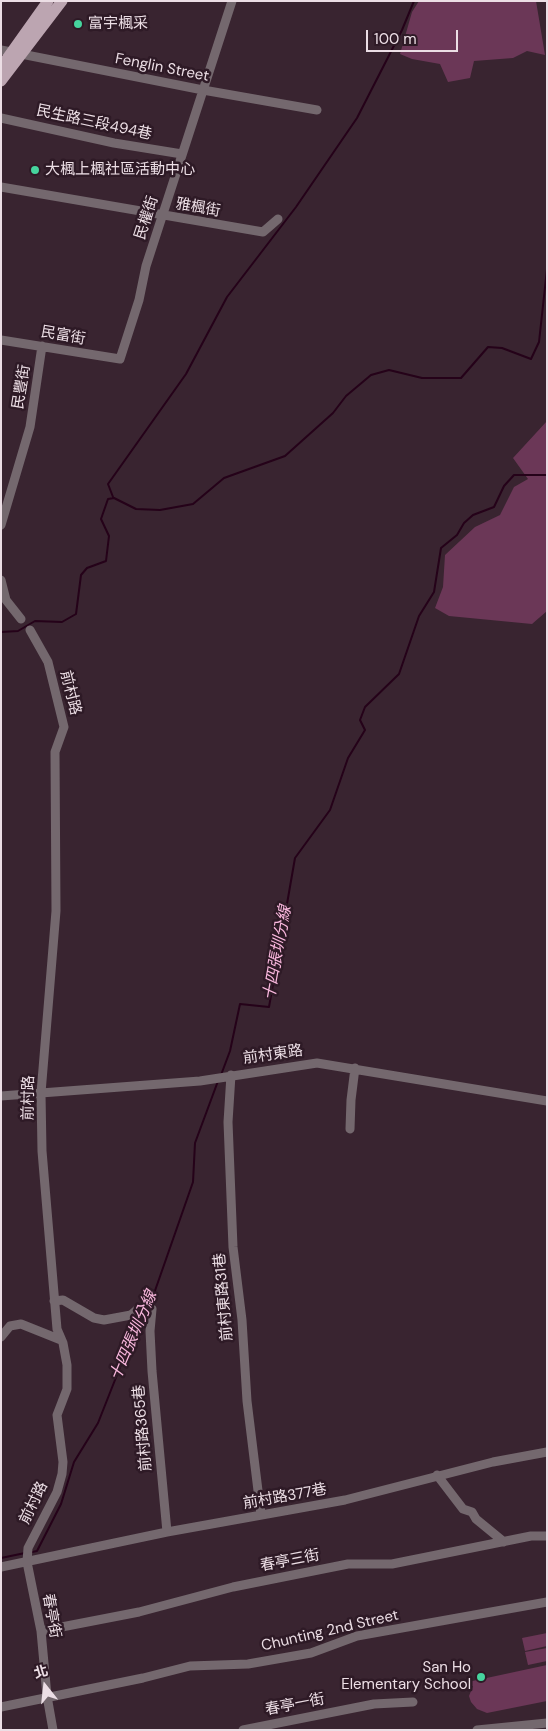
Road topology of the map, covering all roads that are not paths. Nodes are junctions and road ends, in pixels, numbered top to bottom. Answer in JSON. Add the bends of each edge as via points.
{"nodes":[{"id":1,"x":48,"y":1,"type":"edge"},
{"id":2,"x":62,"y":1,"type":"edge"},
{"id":3,"x":232,"y":1,"type":"edge"},
{"id":4,"x":12,"y":52,"type":"edge"},
{"id":5,"x":1,"y":67,"type":"edge"},
{"id":6,"x":1,"y":81,"type":"edge"},
{"id":7,"x":203,"y":90,"type":"junction"},
{"id":8,"x":318,"y":110,"type":"dead end"},
{"id":9,"x":1,"y":118,"type":"edge"},
{"id":10,"x":182,"y":154,"type":"junction"},
{"id":11,"x":1,"y":187,"type":"edge"},
{"id":12,"x":163,"y":215,"type":"junction"},
{"id":13,"x":278,"y":219,"type":"dead end"},
{"id":14,"x":1,"y":340,"type":"edge"},
{"id":15,"x":42,"y":346,"type":"junction"},
{"id":16,"x":120,"y":359,"type":"joint"},
{"id":17,"x":2,"y":521,"type":"edge"},
{"id":18,"x":1,"y":580,"type":"edge"},
{"id":19,"x":21,"y":619,"type":"dead end"},
{"id":20,"x":30,"y":630,"type":"dead end"},
{"id":21,"x":355,"y":1068,"type":"junction"},
{"id":22,"x":231,"y":1075,"type":"junction"},
{"id":23,"x":41,"y":1093,"type":"junction"},
{"id":24,"x":1,"y":1096,"type":"edge"},
{"id":25,"x":547,"y":1101,"type":"edge"},
{"id":26,"x":350,"y":1129,"type":"dead end"},
{"id":27,"x":54,"y":1301,"type":"junction"},
{"id":28,"x":1,"y":1336,"type":"edge"},
{"id":29,"x":61,"y":1340,"type":"junction"},
{"id":30,"x":547,"y":1452,"type":"edge"},
{"id":31,"x":437,"y":1475,"type":"junction"},
{"id":32,"x":261,"y":1515,"type":"junction"},
{"id":33,"x":167,"y":1532,"type":"junction"},
{"id":34,"x":547,"y":1536,"type":"edge"},
{"id":35,"x":504,"y":1542,"type":"junction"},
{"id":36,"x":26,"y":1562,"type":"junction"},
{"id":37,"x":1,"y":1567,"type":"edge"},
{"id":38,"x":547,"y":1602,"type":"edge"},
{"id":39,"x":41,"y":1631,"type":"junction"},
{"id":40,"x":47,"y":1696,"type":"junction"},
{"id":41,"x":413,"y":1702,"type":"dead end"},
{"id":42,"x":1,"y":1707,"type":"edge"},
{"id":43,"x":547,"y":1723,"type":"edge"},
{"id":44,"x":54,"y":1730,"type":"edge"},
{"id":45,"x":243,"y":1730,"type":"edge"},
{"id":46,"x":477,"y":1730,"type":"edge"}],
"edges":[{"from":1,"to":4,"type":"main road"},
{"from":2,"to":4,"type":"main road"},
{"from":3,"to":7,"type":"street","name":"民權街"},
{"from":4,"to":5,"type":"main road"},
{"from":4,"to":6,"type":"main road"},
{"from":4,"to":7,"type":"street","name":"Fenglin Street"},
{"from":7,"to":8,"type":"street","name":"Fenglin Street"},
{"from":7,"to":10,"type":"street","name":"民權街"},
{"from":9,"to":10,"type":"street","name":"民生路三段494巷"},
{"from":10,"to":12,"type":"street","name":"民權街"},
{"from":11,"to":12,"type":"street","name":"雅楓街"},
{"from":12,"to":13,"type":"street","name":"雅楓街","via":[[263,232]]},
{"from":12,"to":16,"type":"street","name":"民權街"},
{"from":14,"to":15,"type":"street","name":"民富街"},
{"from":15,"to":16,"type":"street","name":"民富街"},
{"from":15,"to":17,"type":"street","name":"民豐街","via":[[30,427]]},
{"from":18,"to":19,"type":"street","via":[[6,600]]},
{"from":20,"to":23,"type":"street","name":"前村路","via":[[48,662],[64,727],[56,752],[56,911]]},
{"from":21,"to":22,"type":"street","name":"前村東路","via":[[317,1063]]},
{"from":21,"to":25,"type":"street","name":"前村東路"},
{"from":21,"to":26,"type":"street"},
{"from":22,"to":23,"type":"street","name":"前村東路","via":[[200,1081]]},
{"from":22,"to":32,"type":"street","name":"前村東路31巷","via":[[228,1122],[233,1246]]},
{"from":23,"to":24,"type":"street","name":"前村東路"},
{"from":23,"to":27,"type":"street","name":"前村路","via":[[42,1151]]},
{"from":27,"to":29,"type":"street","name":"前村路"},
{"from":27,"to":33,"type":"street","name":"前村路365巷","via":[[63,1300],[94,1318],[104,1320],[131,1315],[139,1308],[152,1310],[152,1371]]},
{"from":28,"to":29,"type":"street","via":[[10,1326],[21,1324]]},
{"from":29,"to":36,"type":"street","name":"前村路","via":[[67,1364],[67,1389],[57,1415],[62,1474],[57,1492],[28,1548]]},
{"from":30,"to":31,"type":"street","name":"前村路377巷"},
{"from":31,"to":32,"type":"street","name":"前村路377巷","via":[[346,1500]]},
{"from":31,"to":35,"type":"street","via":[[463,1510],[472,1512]]},
{"from":32,"to":33,"type":"street","name":"前村路377巷"},
{"from":33,"to":36,"type":"street","name":"前村路377巷"},
{"from":34,"to":35,"type":"street","name":"春亭三街"},
{"from":35,"to":39,"type":"street","name":"春亭三街","via":[[392,1564],[348,1564]]},
{"from":36,"to":37,"type":"street"},
{"from":36,"to":39,"type":"street","name":"春亭街"},
{"from":38,"to":40,"type":"street","name":"Chunting 2nd Street","via":[[357,1636],[311,1653],[248,1664],[190,1666]]},
{"from":39,"to":40,"type":"street","name":"春亭街"},
{"from":40,"to":42,"type":"street","name":"Chunting 2nd Street"},
{"from":40,"to":44,"type":"street","name":"春亭街"},
{"from":41,"to":45,"type":"street","name":"春亭一街","via":[[374,1704]]},
{"from":43,"to":46,"type":"street"}]}
